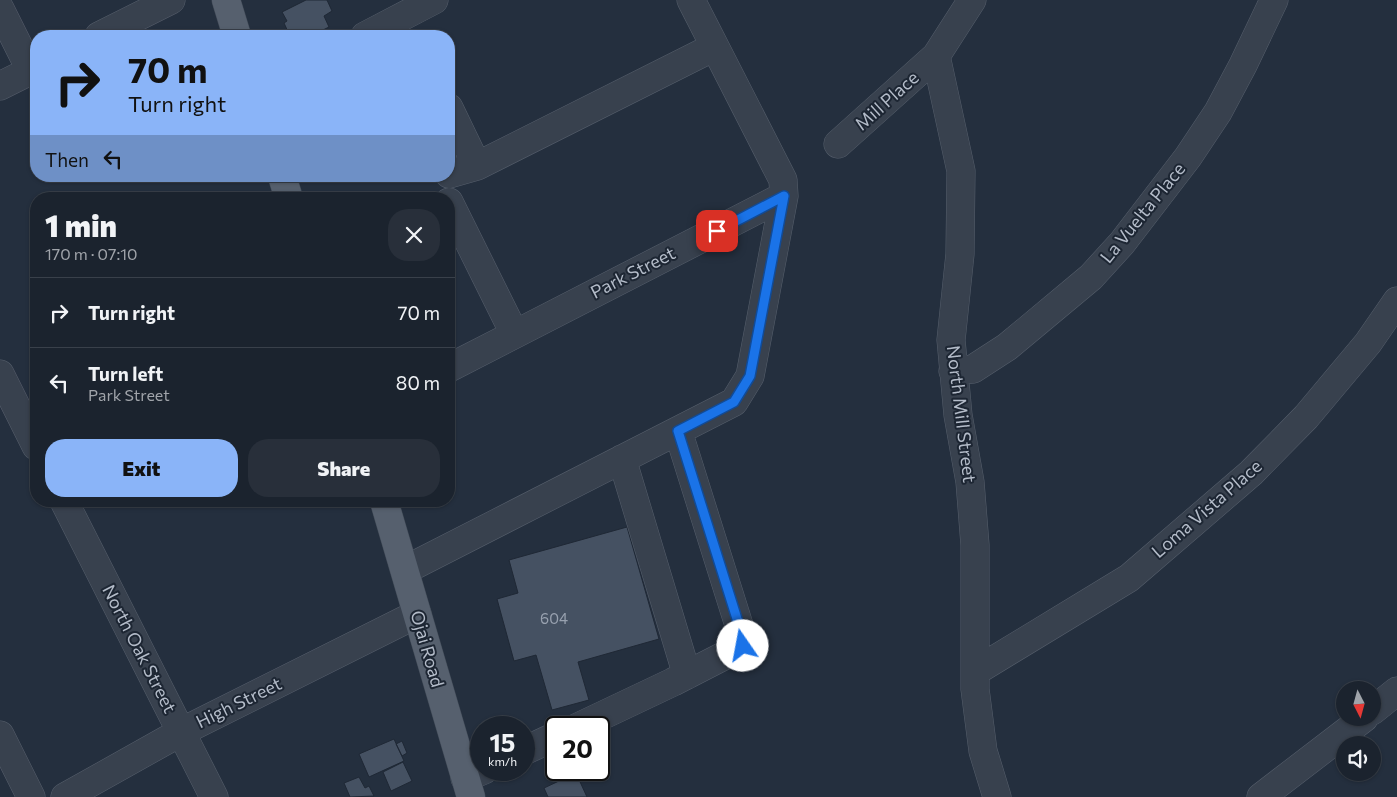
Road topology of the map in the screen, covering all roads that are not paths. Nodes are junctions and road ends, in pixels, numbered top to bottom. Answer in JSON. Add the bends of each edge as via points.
{"nodes":[{"id":1,"x":171,"y":0,"type":"edge"},
{"id":2,"x":226,"y":0,"type":"edge"},
{"id":3,"x":691,"y":0,"type":"edge"},
{"id":4,"x":972,"y":0,"type":"edge"},
{"id":5,"x":1274,"y":0,"type":"edge"},
{"id":6,"x":0,"y":9,"type":"edge"},
{"id":7,"x":417,"y":12,"type":"edge"},
{"id":8,"x":111,"y":30,"type":"edge"},
{"id":9,"x":235,"y":30,"type":"edge"},
{"id":10,"x":378,"y":30,"type":"edge"},
{"id":11,"x":714,"y":47,"type":"junction"},
{"id":12,"x":936,"y":56,"type":"junction"},
{"id":13,"x":30,"y":62,"type":"edge"},
{"id":14,"x":30,"y":71,"type":"edge"},
{"id":15,"x":0,"y":86,"type":"edge"},
{"id":16,"x":455,"y":120,"type":"edge"},
{"id":17,"x":838,"y":144,"type":"dead end"},
{"id":18,"x":477,"y":166,"type":"junction"},
{"id":19,"x":455,"y":173,"type":"edge"},
{"id":20,"x":784,"y":196,"type":"junction"},
{"id":21,"x":455,"y":214,"type":"edge"},
{"id":22,"x":1397,"y":301,"type":"edge"},
{"id":23,"x":514,"y":333,"type":"junction"},
{"id":24,"x":455,"y":365,"type":"edge"},
{"id":25,"x":954,"y":370,"type":"junction"},
{"id":26,"x":0,"y":374,"type":"edge"},
{"id":27,"x":678,"y":431,"type":"junction"},
{"id":28,"x":30,"y":434,"type":"edge"},
{"id":29,"x":622,"y":459,"type":"junction"},
{"id":30,"x":67,"y":507,"type":"edge"},
{"id":31,"x":386,"y":507,"type":"edge"},
{"id":32,"x":404,"y":570,"type":"junction"},
{"id":33,"x":417,"y":614,"type":"junction"},
{"id":34,"x":976,"y":671,"type":"junction"},
{"id":35,"x":687,"y":675,"type":"junction"},
{"id":36,"x":1397,"y":691,"type":"edge"},
{"id":37,"x":1381,"y":704,"type":"edge"},
{"id":38,"x":601,"y":716,"type":"edge"},
{"id":39,"x":1354,"y":726,"type":"edge"},
{"id":40,"x":181,"y":732,"type":"junction"},
{"id":41,"x":0,"y":735,"type":"edge"},
{"id":42,"x":473,"y":782,"type":"edge"},
{"id":43,"x":31,"y":797,"type":"edge"},
{"id":44,"x":64,"y":797,"type":"edge"},
{"id":45,"x":214,"y":797,"type":"edge"},
{"id":46,"x":997,"y":797,"type":"edge"},
{"id":47,"x":1261,"y":797,"type":"edge"}],
"edges":[{"from":1,"to":8,"type":"street"},
{"from":2,"to":9,"type":"main road"},
{"from":3,"to":11,"type":"street"},
{"from":4,"to":12,"type":"street"},
{"from":5,"to":25,"type":"street","name":"La Vuelta Place","via":[[1218,112],[1122,243],[1091,277],[1007,346],[973,368]]},
{"from":6,"to":13,"type":"street"},
{"from":7,"to":10,"type":"street"},
{"from":11,"to":18,"type":"street"},
{"from":11,"to":20,"type":"street","via":[[782,180]]},
{"from":12,"to":17,"type":"street","name":"Mill Place"},
{"from":12,"to":25,"type":"street","name":"North Mill Street","via":[[961,171],[960,254],[950,340]]},
{"from":14,"to":15,"type":"street"},
{"from":16,"to":18,"type":"street"},
{"from":18,"to":19,"type":"street"},
{"from":20,"to":23,"type":"street","name":"Park Street"},
{"from":20,"to":27,"type":"street","via":[[750,376],[734,402]]},
{"from":21,"to":23,"type":"street"},
{"from":22,"to":34,"type":"street","name":"Loma Vista Place","via":[[1368,343],[1306,417],[1251,472],[1129,578]]},
{"from":23,"to":24,"type":"street","name":"Park Street"},
{"from":25,"to":34,"type":"street","name":"North Mill Street","via":[[970,482],[975,545]]},
{"from":26,"to":28,"type":"street"},
{"from":27,"to":29,"type":"street"},
{"from":27,"to":35,"type":"street","via":[[743,638],[743,646]]},
{"from":29,"to":32,"type":"street"},
{"from":29,"to":35,"type":"street"},
{"from":30,"to":40,"type":"street","name":"North Oak Street"},
{"from":31,"to":32,"type":"main road","name":"Ojai Road"},
{"from":32,"to":33,"type":"main road","name":"Ojai Road"},
{"from":33,"to":40,"type":"street","name":"High Street"},
{"from":33,"to":42,"type":"main road","name":"Ojai Road"},
{"from":34,"to":46,"type":"street","name":"North Mill Street","via":[[975,689],[983,752]]},
{"from":35,"to":38,"type":"street"},
{"from":36,"to":37,"type":"street"},
{"from":39,"to":47,"type":"street"},
{"from":40,"to":44,"type":"street","name":"High Street"},
{"from":40,"to":45,"type":"street","name":"North Oak Street"},
{"from":41,"to":43,"type":"street"}]}
